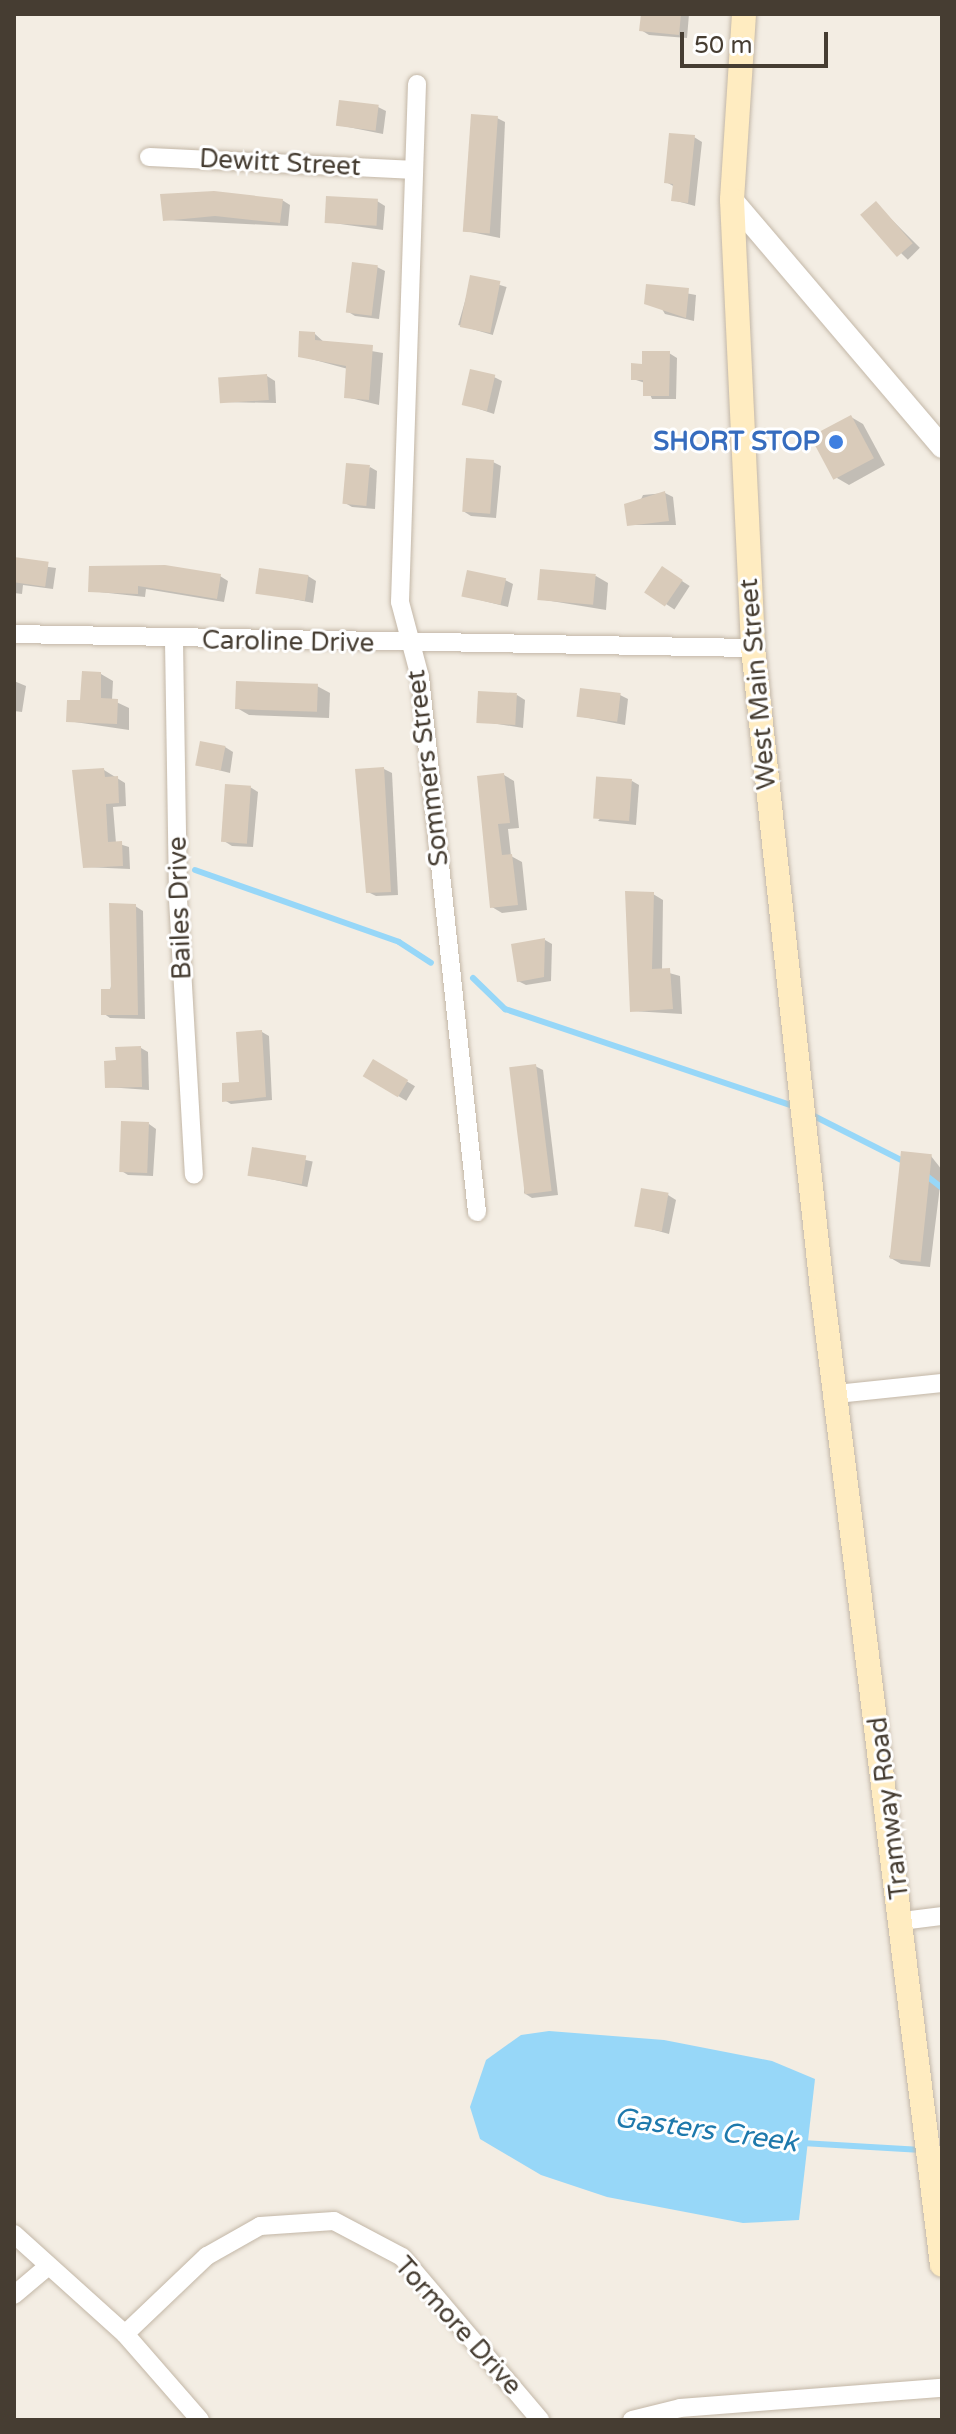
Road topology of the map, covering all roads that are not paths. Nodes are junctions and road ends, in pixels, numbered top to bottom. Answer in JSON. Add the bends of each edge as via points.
{"nodes":[{"id":1,"x":744,"y":14,"type":"edge"},
{"id":2,"x":417,"y":84,"type":"dead end"},
{"id":3,"x":149,"y":157,"type":"dead end"},
{"id":4,"x":412,"y":170,"type":"junction"},
{"id":5,"x":732,"y":200,"type":"junction"},
{"id":6,"x":942,"y":447,"type":"edge"},
{"id":7,"x":14,"y":634,"type":"edge"},
{"id":8,"x":174,"y":641,"type":"junction"},
{"id":9,"x":411,"y":644,"type":"junction"},
{"id":10,"x":753,"y":648,"type":"junction"},
{"id":11,"x":194,"y":1175,"type":"dead end"},
{"id":12,"x":477,"y":1212,"type":"dead end"},
{"id":13,"x":830,"y":1352,"type":"joint"},
{"id":14,"x":942,"y":1383,"type":"edge"},
{"id":15,"x":836,"y":1394,"type":"junction"},
{"id":16,"x":942,"y":1916,"type":"edge"},
{"id":17,"x":902,"y":1921,"type":"junction"},
{"id":18,"x":14,"y":2234,"type":"edge"},
{"id":19,"x":942,"y":2265,"type":"edge"},
{"id":20,"x":46,"y":2268,"type":"junction"},
{"id":21,"x":14,"y":2295,"type":"edge"},
{"id":22,"x":125,"y":2334,"type":"junction"},
{"id":23,"x":942,"y":2388,"type":"edge"},
{"id":24,"x":200,"y":2420,"type":"edge"},
{"id":25,"x":540,"y":2420,"type":"edge"},
{"id":26,"x":632,"y":2420,"type":"edge"}],
"edges":[{"from":1,"to":5,"type":"main road","name":"West Main Street"},
{"from":2,"to":4,"type":"street","name":"Sommers Street"},
{"from":3,"to":4,"type":"street","name":"Dewitt Street"},
{"from":4,"to":9,"type":"street","name":"Sommers Street","via":[[400,602]]},
{"from":5,"to":6,"type":"street"},
{"from":5,"to":10,"type":"main road","name":"West Main Street"},
{"from":7,"to":8,"type":"street","name":"Caroline Drive"},
{"from":8,"to":9,"type":"street","name":"Caroline Drive"},
{"from":8,"to":11,"type":"street","name":"Bailes Drive","via":[[178,899]]},
{"from":9,"to":10,"type":"street","name":"Caroline Drive"},
{"from":9,"to":12,"type":"street","name":"Sommers Street"},
{"from":10,"to":13,"type":"main road","name":"West Main Street"},
{"from":13,"to":15,"type":"main road","name":"Tramway Road"},
{"from":14,"to":15,"type":"street"},
{"from":15,"to":17,"type":"main road","name":"Tramway Road"},
{"from":16,"to":17,"type":"street"},
{"from":17,"to":19,"type":"main road","name":"Tramway Road"},
{"from":18,"to":20,"type":"street"},
{"from":20,"to":21,"type":"street"},
{"from":20,"to":22,"type":"street"},
{"from":22,"to":24,"type":"street"},
{"from":22,"to":25,"type":"street","name":"Tormore Drive","via":[[207,2256],[260,2226],[334,2221],[402,2257]]},
{"from":23,"to":26,"type":"street","via":[[680,2408]]}]}
